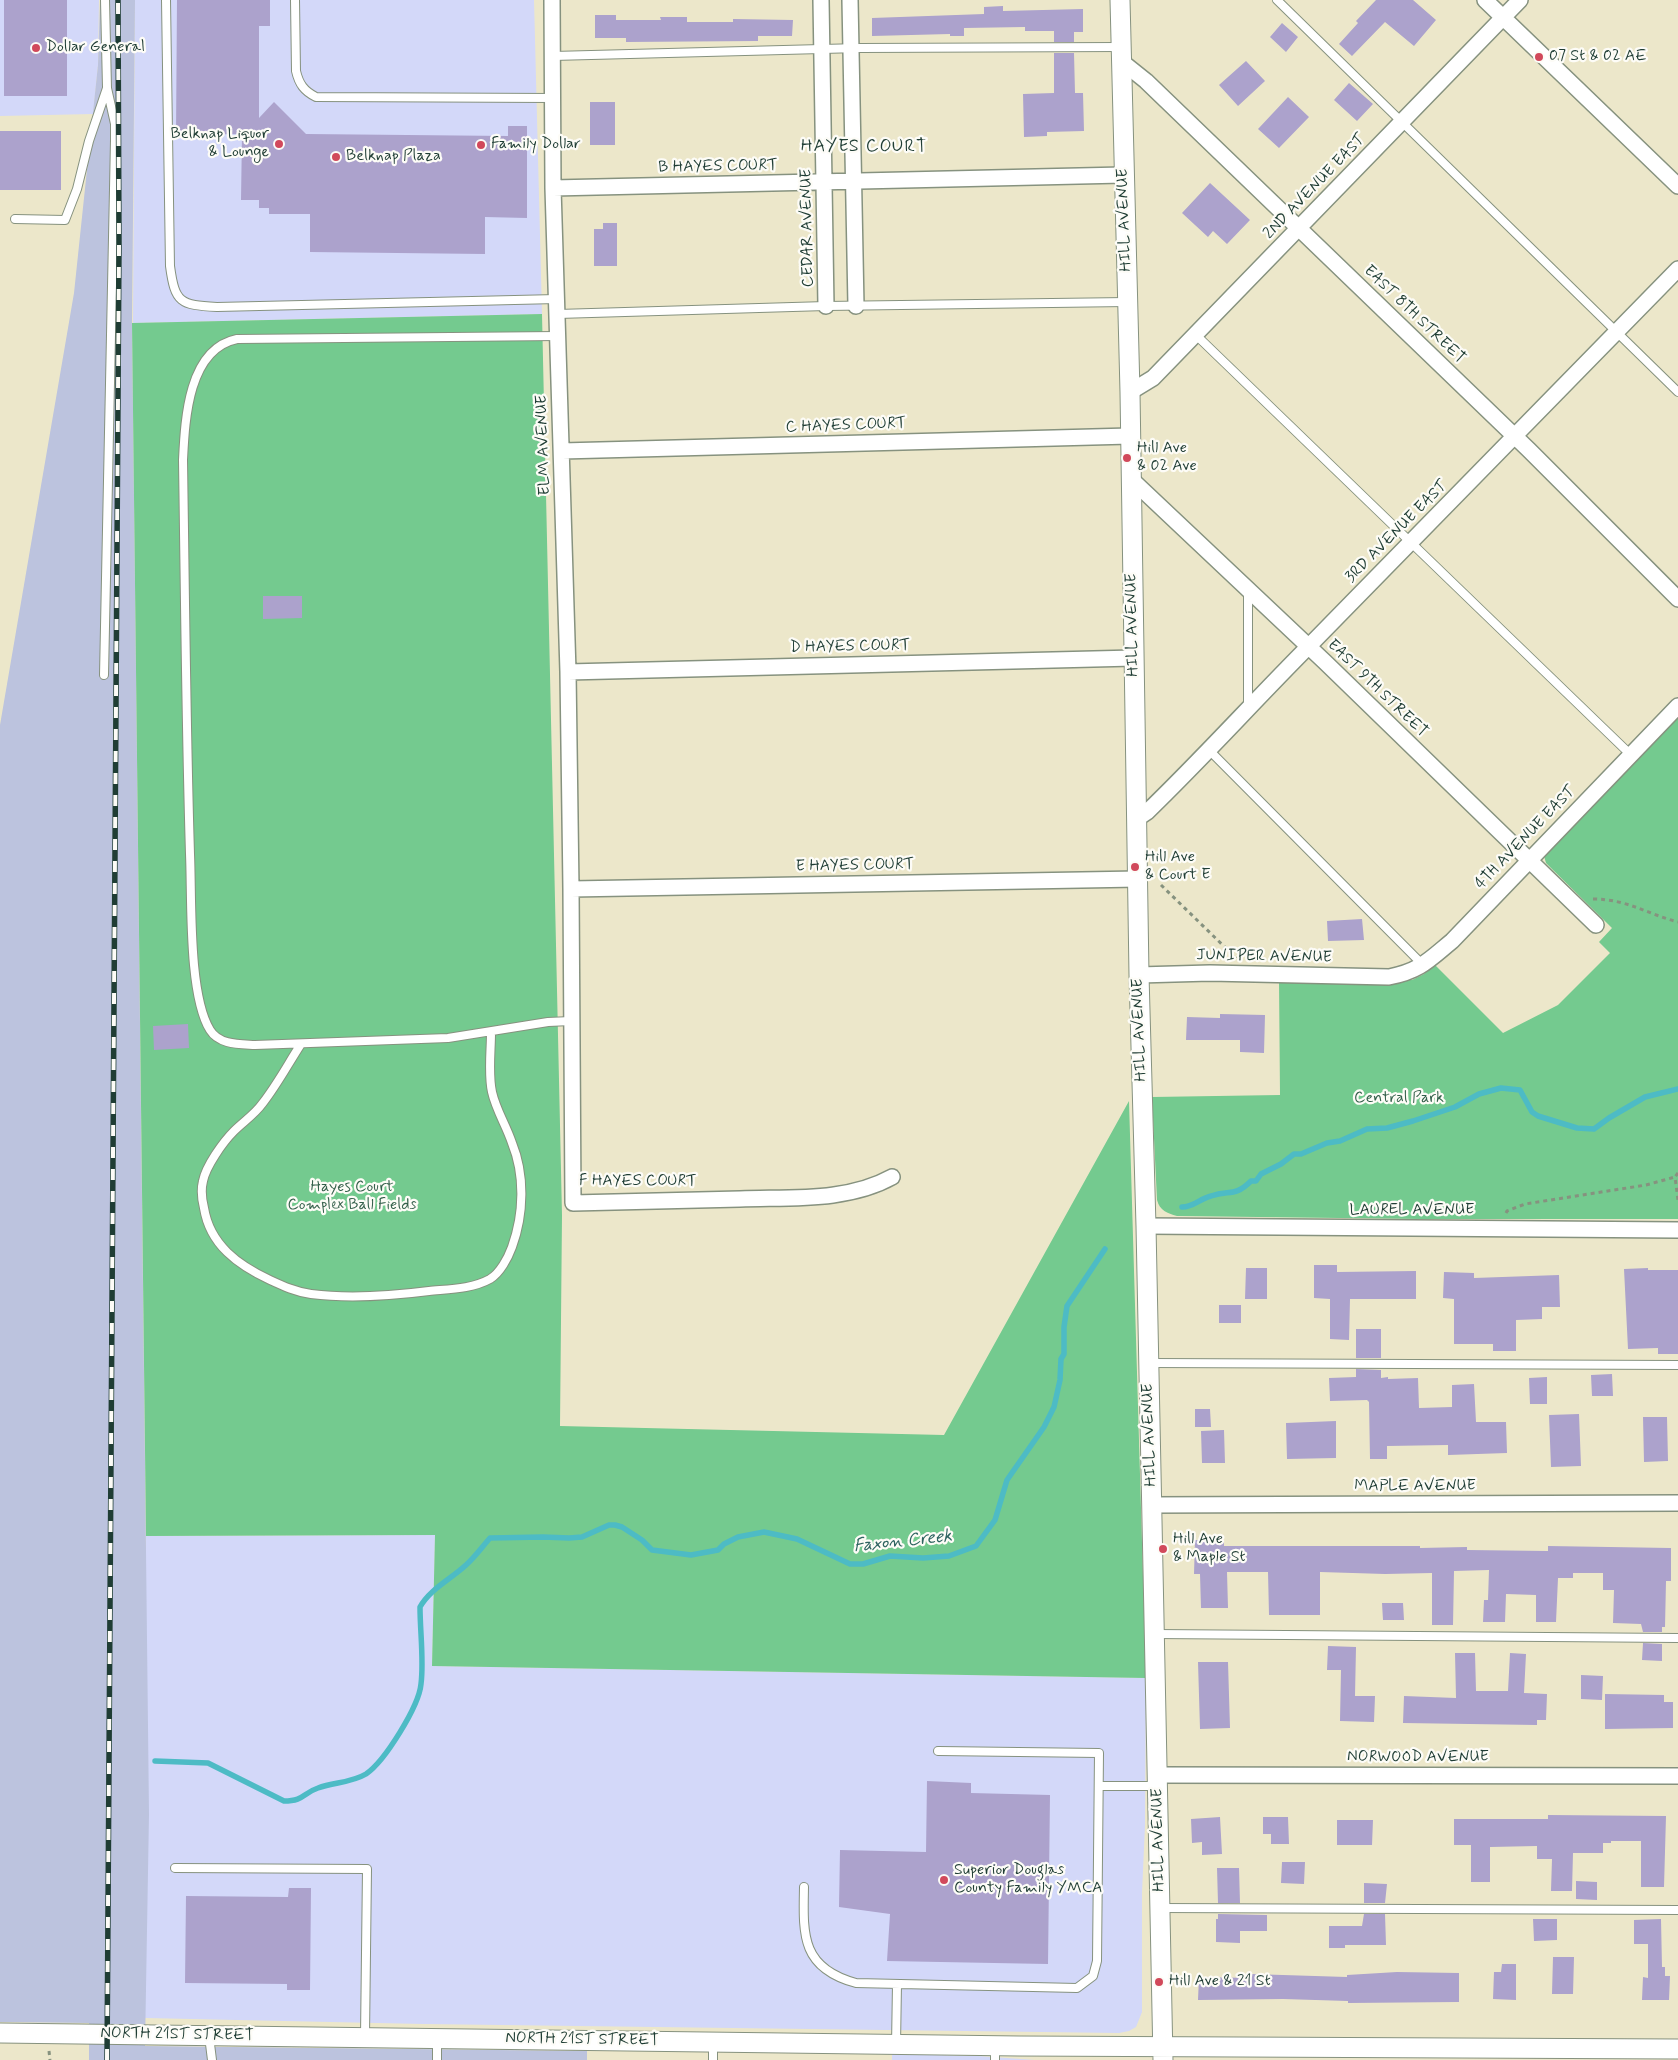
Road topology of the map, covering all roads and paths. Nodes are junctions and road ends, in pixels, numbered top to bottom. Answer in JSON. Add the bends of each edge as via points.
{"nodes":[{"id":1,"x":105,"y":0,"type":"edge"},
{"id":2,"x":166,"y":0,"type":"edge"},
{"id":3,"x":295,"y":0,"type":"edge"},
{"id":4,"x":552,"y":0,"type":"edge"},
{"id":5,"x":821,"y":0,"type":"edge"},
{"id":6,"x":850,"y":0,"type":"edge"},
{"id":7,"x":1120,"y":0,"type":"edge"},
{"id":8,"x":1277,"y":0,"type":"edge"},
{"id":9,"x":1485,"y":0,"type":"edge"},
{"id":10,"x":1520,"y":0,"type":"edge"},
{"id":11,"x":1504,"y":18,"type":"junction"},
{"id":12,"x":850,"y":48,"type":"junction"},
{"id":13,"x":822,"y":49,"type":"junction"},
{"id":14,"x":1121,"y":54,"type":"junction"},
{"id":15,"x":553,"y":56,"type":"junction"},
{"id":16,"x":107,"y":88,"type":"junction"},
{"id":17,"x":553,"y":98,"type":"junction"},
{"id":18,"x":1402,"y":122,"type":"junction"},
{"id":19,"x":1123,"y":175,"type":"junction"},
{"id":20,"x":824,"y":182,"type":"junction"},
{"id":21,"x":853,"y":182,"type":"junction"},
{"id":22,"x":1678,"y":186,"type":"edge"},
{"id":23,"x":554,"y":188,"type":"junction"},
{"id":24,"x":15,"y":219,"type":"dead end"},
{"id":25,"x":1299,"y":229,"type":"junction"},
{"id":26,"x":1678,"y":269,"type":"edge"},
{"id":27,"x":1127,"y":302,"type":"junction"},
{"id":28,"x":826,"y":306,"type":"junction"},
{"id":29,"x":856,"y":306,"type":"junction"},
{"id":30,"x":557,"y":307,"type":"junction"},
{"id":31,"x":1618,"y":332,"type":"junction"},
{"id":32,"x":1196,"y":335,"type":"junction"},
{"id":33,"x":558,"y":336,"type":"junction"},
{"id":34,"x":1130,"y":392,"type":"junction"},
{"id":35,"x":1678,"y":392,"type":"edge"},
{"id":36,"x":1130,"y":436,"type":"junction"},
{"id":37,"x":1516,"y":438,"type":"junction"},
{"id":38,"x":562,"y":451,"type":"junction"},
{"id":39,"x":1131,"y":479,"type":"junction"},
{"id":40,"x":1411,"y":542,"type":"junction"},
{"id":41,"x":1248,"y":590,"type":"junction"},
{"id":42,"x":1678,"y":599,"type":"edge"},
{"id":43,"x":1308,"y":647,"type":"junction"},
{"id":44,"x":1134,"y":658,"type":"junction"},
{"id":45,"x":568,"y":672,"type":"junction"},
{"id":46,"x":104,"y":676,"type":"dead end"},
{"id":47,"x":1678,"y":706,"type":"edge"},
{"id":48,"x":1248,"y":710,"type":"junction"},
{"id":49,"x":1209,"y":750,"type":"junction"},
{"id":50,"x":1631,"y":755,"type":"junction"},
{"id":51,"x":1138,"y":818,"type":"junction"},
{"id":52,"x":1529,"y":860,"type":"junction"},
{"id":53,"x":1138,"y":879,"type":"junction"},
{"id":54,"x":1161,"y":885,"type":"dead end"},
{"id":55,"x":571,"y":889,"type":"junction"},
{"id":56,"x":1573,"y":902,"type":"junction"},
{"id":57,"x":1678,"y":922,"type":"edge"},
{"id":58,"x":1596,"y":925,"type":"dead end"},
{"id":59,"x":1423,"y":965,"type":"junction"},
{"id":60,"x":1253,"y":974,"type":"junction"},
{"id":61,"x":1139,"y":975,"type":"junction"},
{"id":62,"x":1389,"y":976,"type":"joint"},
{"id":63,"x":571,"y":1020,"type":"junction"},
{"id":64,"x":491,"y":1033,"type":"junction"},
{"id":65,"x":301,"y":1044,"type":"junction"},
{"id":66,"x":1676,"y":1175,"type":"edge"},
{"id":67,"x":892,"y":1177,"type":"dead end"},
{"id":68,"x":1678,"y":1200,"type":"edge"},
{"id":69,"x":1146,"y":1226,"type":"junction"},
{"id":70,"x":1503,"y":1228,"type":"junction"},
{"id":71,"x":1678,"y":1230,"type":"edge"},
{"id":72,"x":1148,"y":1363,"type":"junction"},
{"id":73,"x":1678,"y":1365,"type":"edge"},
{"id":74,"x":1678,"y":1504,"type":"edge"},
{"id":75,"x":1152,"y":1505,"type":"junction"},
{"id":76,"x":1155,"y":1634,"type":"junction"},
{"id":77,"x":1678,"y":1638,"type":"edge"},
{"id":78,"x":938,"y":1750,"type":"dead end"},
{"id":79,"x":1678,"y":1776,"type":"edge"},
{"id":80,"x":1158,"y":1780,"type":"junction"},
{"id":81,"x":1099,"y":1786,"type":"junction"},
{"id":82,"x":175,"y":1868,"type":"dead end"},
{"id":83,"x":804,"y":1887,"type":"dead end"},
{"id":84,"x":1160,"y":1908,"type":"junction"},
{"id":85,"x":1678,"y":1910,"type":"edge"},
{"id":86,"x":896,"y":1984,"type":"junction"},
{"id":87,"x":0,"y":2033,"type":"edge"},
{"id":88,"x":209,"y":2036,"type":"junction"},
{"id":89,"x":365,"y":2038,"type":"junction"},
{"id":90,"x":437,"y":2039,"type":"junction"},
{"id":91,"x":896,"y":2045,"type":"junction"},
{"id":92,"x":1678,"y":2049,"type":"edge"},
{"id":93,"x":713,"y":2051,"type":"edge"},
{"id":94,"x":995,"y":2053,"type":"edge"},
{"id":95,"x":1163,"y":2054,"type":"edge"},
{"id":96,"x":212,"y":2060,"type":"edge"},
{"id":97,"x":437,"y":2060,"type":"edge"}],
"edges":[{"from":1,"to":16,"type":"lane"},
{"from":2,"to":30,"type":"lane","via":[[170,266],[172,283],[181,301],[192,306],[217,307]]},
{"from":3,"to":17,"type":"lane","via":[[296,71],[305,92],[316,97]]},
{"from":4,"to":15,"type":"street","name":"ELM AVENUE"},
{"from":5,"to":13,"type":"street","name":"CEDAR AVENUE"},
{"from":6,"to":12,"type":"street"},
{"from":7,"to":14,"type":"street","name":"HILL AVENUE"},
{"from":8,"to":18,"type":"lane"},
{"from":9,"to":11,"type":"street"},
{"from":10,"to":11,"type":"street","name":"2ND AVENUE EAST"},
{"from":11,"to":18,"type":"street","name":"2ND AVENUE EAST"},
{"from":11,"to":22,"type":"street"},
{"from":12,"to":13,"type":"lane"},
{"from":12,"to":14,"type":"lane"},
{"from":12,"to":21,"type":"street"},
{"from":13,"to":15,"type":"lane"},
{"from":13,"to":20,"type":"street","name":"CEDAR AVENUE"},
{"from":14,"to":19,"type":"street","name":"HILL AVENUE"},
{"from":14,"to":25,"type":"street","name":"EAST 8TH STREET"},
{"from":15,"to":17,"type":"street","name":"ELM AVENUE"},
{"from":16,"to":24,"type":"lane","via":[[89,141],[81,178],[65,220]]},
{"from":16,"to":46,"type":"lane","via":[[115,140]]},
{"from":17,"to":23,"type":"street","name":"ELM AVENUE"},
{"from":18,"to":25,"type":"street","name":"2ND AVENUE EAST"},
{"from":18,"to":31,"type":"lane"},
{"from":19,"to":21,"type":"street","name":"B HAYES COURT"},
{"from":19,"to":27,"type":"street","name":"HILL AVENUE"},
{"from":20,"to":21,"type":"street","name":"B HAYES COURT"},
{"from":20,"to":23,"type":"street","name":"B HAYES COURT"},
{"from":20,"to":28,"type":"street","name":"CEDAR AVENUE"},
{"from":21,"to":29,"type":"street"},
{"from":23,"to":30,"type":"street","name":"ELM AVENUE"},
{"from":25,"to":32,"type":"street","name":"2ND AVENUE EAST"},
{"from":25,"to":37,"type":"street","name":"EAST 8TH STREET"},
{"from":26,"to":31,"type":"street","name":"3RD AVENUE EAST"},
{"from":27,"to":29,"type":"lane"},
{"from":27,"to":34,"type":"street","name":"HILL AVENUE"},
{"from":28,"to":29,"type":"lane"},
{"from":28,"to":30,"type":"lane"},
{"from":30,"to":33,"type":"street","name":"ELM AVENUE"},
{"from":31,"to":35,"type":"lane"},
{"from":31,"to":37,"type":"street","name":"3RD AVENUE EAST"},
{"from":32,"to":34,"type":"street","name":"2ND AVENUE EAST","via":[[1153,378]]},
{"from":32,"to":40,"type":"lane"},
{"from":33,"to":38,"type":"street","name":"ELM AVENUE"},
{"from":33,"to":65,"type":"lane","via":[[237,339],[224,342],[212,352],[195,382],[186,418],[183,460],[188,782],[195,973],[202,1012],[210,1031],[218,1038],[230,1043],[255,1045]]},
{"from":34,"to":36,"type":"street","name":"HILL AVENUE"},
{"from":36,"to":38,"type":"street","name":"C HAYES COURT"},
{"from":36,"to":39,"type":"street","name":"HILL AVENUE"},
{"from":37,"to":40,"type":"street","name":"3RD AVENUE EAST"},
{"from":37,"to":42,"type":"street","name":"EAST 8TH STREET"},
{"from":38,"to":45,"type":"street","name":"ELM AVENUE"},
{"from":39,"to":41,"type":"street","name":"EAST 9TH STREET"},
{"from":39,"to":44,"type":"street","name":"HILL AVENUE"},
{"from":40,"to":43,"type":"street","name":"3RD AVENUE EAST"},
{"from":40,"to":50,"type":"lane"},
{"from":41,"to":43,"type":"street","name":"EAST 9TH STREET"},
{"from":41,"to":48,"type":"lane"},
{"from":43,"to":48,"type":"street","name":"3RD AVENUE EAST"},
{"from":43,"to":52,"type":"street","name":"EAST 9TH STREET"},
{"from":44,"to":45,"type":"street","name":"D HAYES COURT"},
{"from":44,"to":51,"type":"street","name":"HILL AVENUE"},
{"from":45,"to":55,"type":"street","name":"ELM AVENUE"},
{"from":47,"to":50,"type":"street","name":"4TH AVENUE EAST"},
{"from":48,"to":49,"type":"street","name":"3RD AVENUE EAST"},
{"from":49,"to":51,"type":"street","name":"3RD AVENUE EAST"},
{"from":49,"to":59,"type":"lane"},
{"from":50,"to":52,"type":"street","name":"4TH AVENUE EAST"},
{"from":51,"to":53,"type":"street","name":"HILL AVENUE"},
{"from":52,"to":56,"type":"street","name":"EAST 9TH STREET"},
{"from":52,"to":59,"type":"street","name":"4TH AVENUE EAST","via":[[1452,941]]},
{"from":53,"to":55,"type":"street","name":"E HAYES COURT"},
{"from":53,"to":61,"type":"street","name":"HILL AVENUE"},
{"from":54,"to":60,"type":"path"},
{"from":55,"to":63,"type":"street","name":"F HAYES COURT"},
{"from":56,"to":57,"type":"path","via":[[1601,899],[1630,904],[1660,918]]},
{"from":56,"to":58,"type":"street","name":"EAST 9TH STREET"},
{"from":59,"to":62,"type":"street","name":"4TH AVENUE EAST","via":[[1408,973]]},
{"from":60,"to":61,"type":"street","name":"JUNIPER AVENUE"},
{"from":60,"to":62,"type":"street","name":"JUNIPER AVENUE"},
{"from":61,"to":69,"type":"street","name":"HILL AVENUE"},
{"from":63,"to":64,"type":"lane"},
{"from":63,"to":67,"type":"street","name":"F HAYES COURT","via":[[573,1203],[804,1197],[863,1190]]},
{"from":64,"to":65,"type":"lane","via":[[448,1038]]},
{"from":64,"to":65,"type":"lane","via":[[491,1089],[519,1164],[520,1217],[512,1248],[492,1278],[474,1286],[395,1295],[309,1294],[287,1288],[234,1259],[217,1242],[206,1220],[203,1180],[214,1158],[232,1133],[261,1105]]},
{"from":66,"to":68,"type":"path"},
{"from":66,"to":70,"type":"path","via":[[1646,1184],[1525,1204],[1507,1211]]},
{"from":69,"to":70,"type":"street","name":"LAUREL AVENUE"},
{"from":69,"to":72,"type":"street","name":"HILL AVENUE"},
{"from":70,"to":71,"type":"street","name":"LAUREL AVENUE"},
{"from":72,"to":73,"type":"lane"},
{"from":72,"to":75,"type":"street","name":"HILL AVENUE"},
{"from":74,"to":75,"type":"street","name":"MAPLE AVENUE"},
{"from":75,"to":76,"type":"street","name":"HILL AVENUE"},
{"from":76,"to":77,"type":"lane"},
{"from":76,"to":80,"type":"street","name":"HILL AVENUE"},
{"from":78,"to":81,"type":"lane","via":[[1099,1753]]},
{"from":79,"to":80,"type":"street","name":"NORWOOD AVENUE"},
{"from":80,"to":81,"type":"lane"},
{"from":80,"to":84,"type":"street","name":"HILL AVENUE"},
{"from":81,"to":86,"type":"lane","via":[[1097,1961],[1093,1976],[1077,1988]]},
{"from":82,"to":89,"type":"lane","via":[[366,1869]]},
{"from":83,"to":86,"type":"lane","via":[[806,1940],[816,1961],[839,1979]]},
{"from":84,"to":85,"type":"lane"},
{"from":84,"to":95,"type":"street","name":"HILL AVENUE"},
{"from":86,"to":91,"type":"lane"},
{"from":87,"to":88,"type":"street","name":"NORTH 21ST STREET"},
{"from":88,"to":89,"type":"street","name":"NORTH 21ST STREET"},
{"from":88,"to":96,"type":"lane"},
{"from":89,"to":90,"type":"street","name":"NORTH 21ST STREET"},
{"from":90,"to":93,"type":"street","name":"NORTH 21ST STREET"},
{"from":90,"to":97,"type":"lane"},
{"from":91,"to":93,"type":"street","name":"NORTH 21ST STREET"},
{"from":91,"to":94,"type":"street","name":"NORTH 21ST STREET"},
{"from":92,"to":95,"type":"street","name":"NORTH 21ST STREET"},
{"from":94,"to":95,"type":"street","name":"NORTH 21ST STREET"}]}
